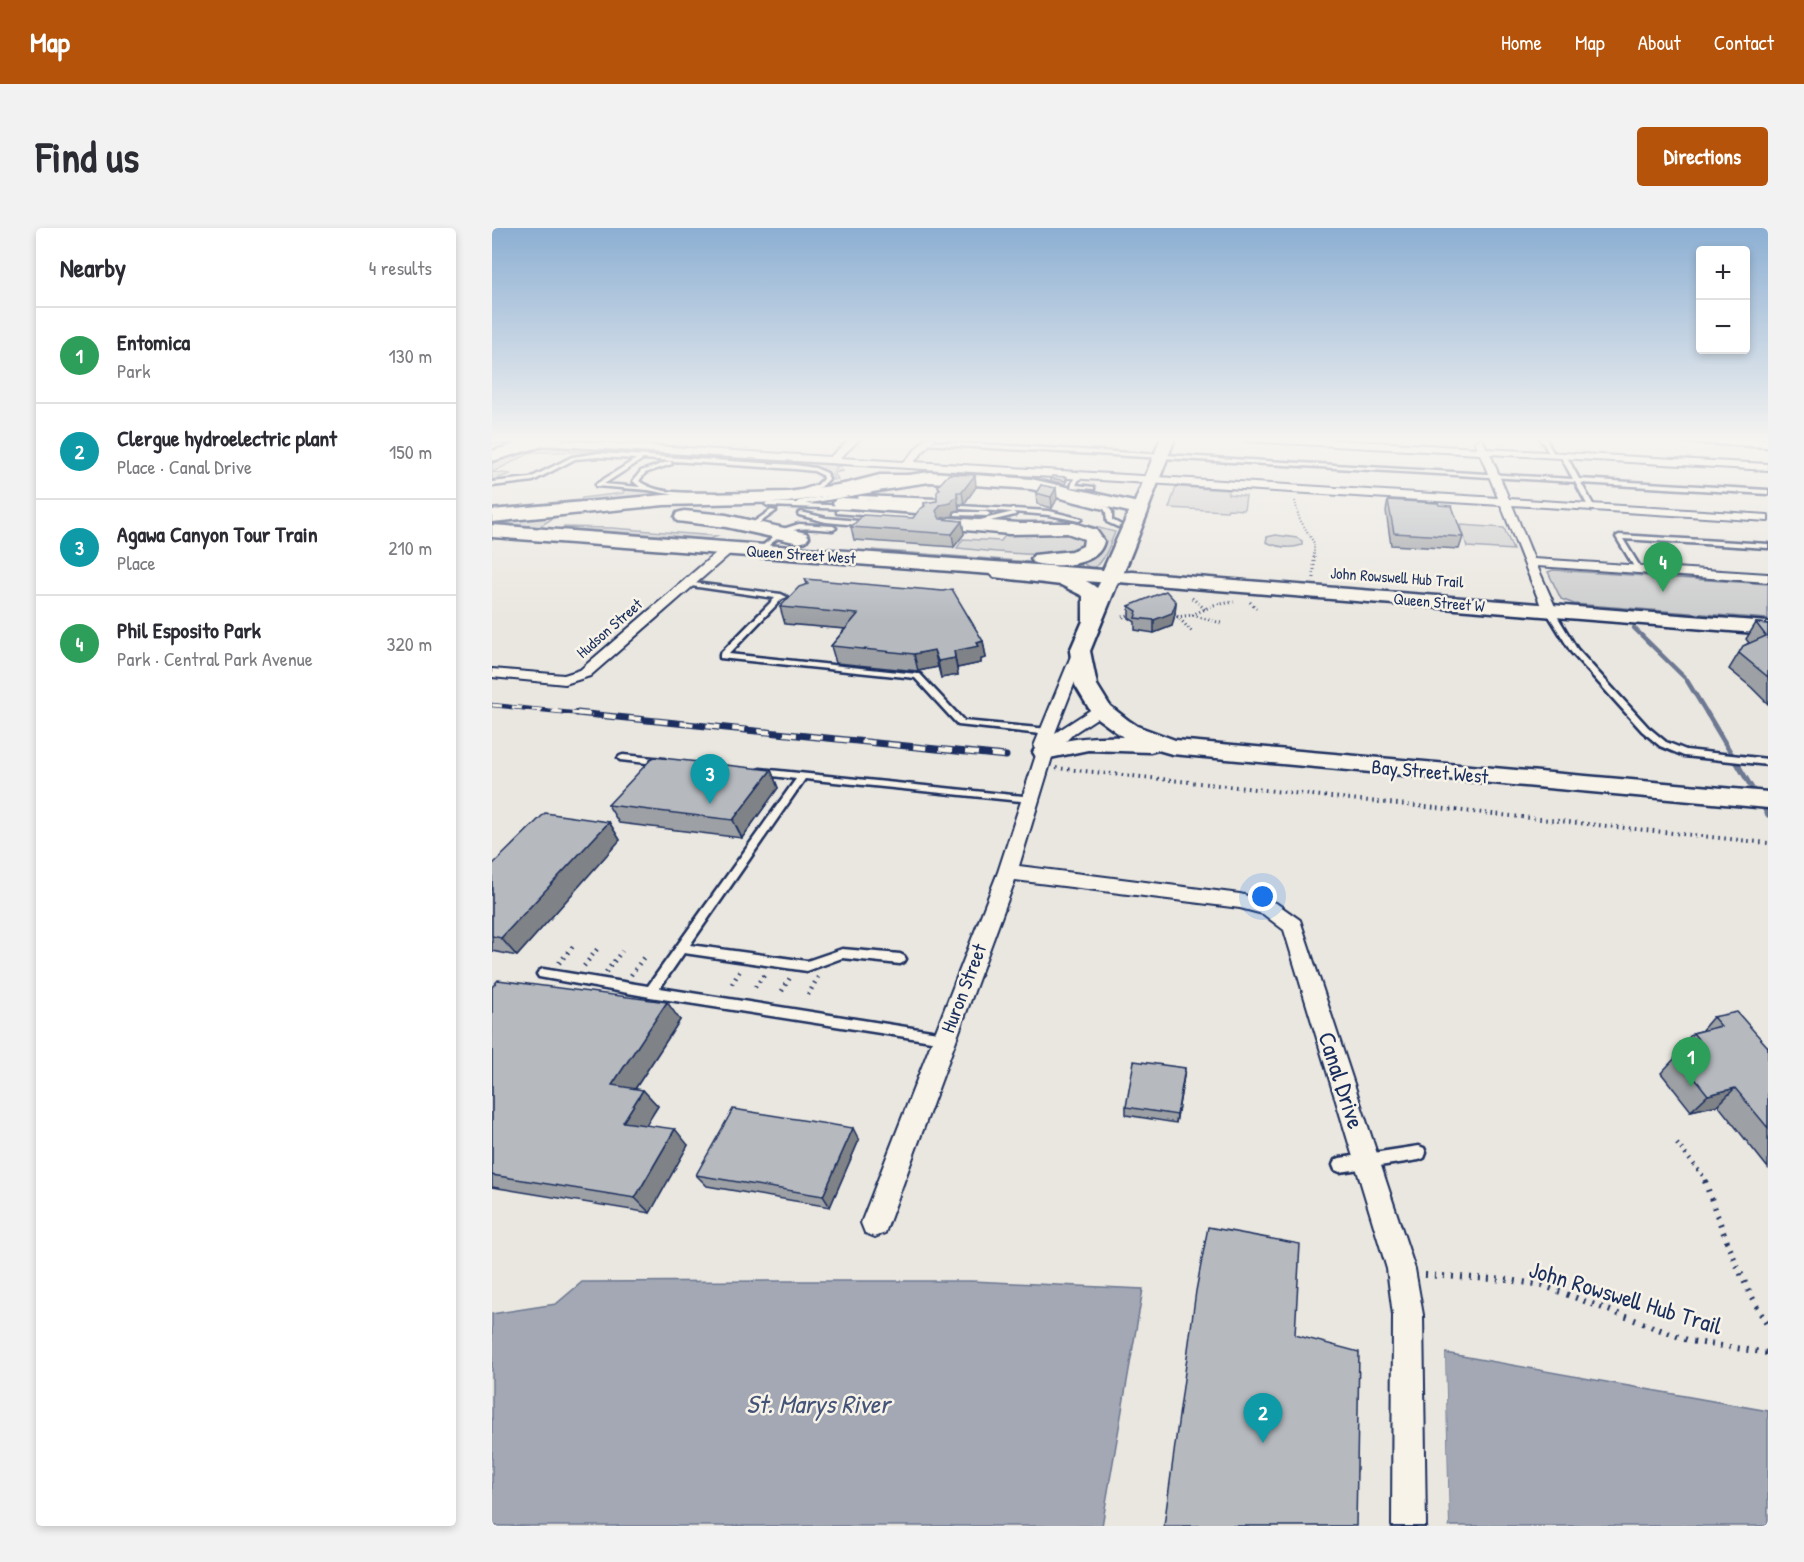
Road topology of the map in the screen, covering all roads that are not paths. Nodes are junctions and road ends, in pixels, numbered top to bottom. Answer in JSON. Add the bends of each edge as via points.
{"nodes":[{"id":1,"x":722,"y":499,"type":"edge"},
{"id":2,"x":780,"y":499,"type":"edge"},
{"id":3,"x":821,"y":499,"type":"edge"},
{"id":4,"x":826,"y":499,"type":"edge"},
{"id":5,"x":1084,"y":499,"type":"edge"},
{"id":6,"x":1086,"y":499,"type":"edge"},
{"id":7,"x":1141,"y":499,"type":"edge"},
{"id":8,"x":1454,"y":499,"type":"edge"},
{"id":9,"x":1506,"y":499,"type":"edge"},
{"id":10,"x":1587,"y":499,"type":"edge"},
{"id":11,"x":1092,"y":500,"type":"junction"},
{"id":12,"x":811,"y":501,"type":"junction"},
{"id":13,"x":1507,"y":502,"type":"junction"},
{"id":14,"x":761,"y":504,"type":"junction"},
{"id":15,"x":594,"y":505,"type":"junction"},
{"id":16,"x":1592,"y":508,"type":"junction"},
{"id":17,"x":928,"y":511,"type":"junction"},
{"id":18,"x":492,"y":516,"type":"edge"},
{"id":19,"x":960,"y":516,"type":"junction"},
{"id":20,"x":1768,"y":518,"type":"edge"},
{"id":21,"x":1066,"y":520,"type":"junction"},
{"id":22,"x":1130,"y":520,"type":"junction"},
{"id":23,"x":880,"y":524,"type":"edge"},
{"id":24,"x":750,"y":527,"type":"junction"},
{"id":25,"x":858,"y":529,"type":"edge"},
{"id":26,"x":492,"y":531,"type":"edge"},
{"id":27,"x":779,"y":533,"type":"junction"},
{"id":28,"x":538,"y":535,"type":"junction"},
{"id":29,"x":676,"y":545,"type":"junction"},
{"id":30,"x":1768,"y":546,"type":"edge"},
{"id":31,"x":728,"y":549,"type":"junction"},
{"id":32,"x":759,"y":551,"type":"junction"},
{"id":33,"x":1532,"y":562,"type":"junction"},
{"id":34,"x":966,"y":567,"type":"junction"},
{"id":35,"x":1638,"y":570,"type":"junction"},
{"id":36,"x":1111,"y":577,"type":"junction"},
{"id":37,"x":1768,"y":578,"type":"edge"},
{"id":38,"x":686,"y":584,"type":"junction"},
{"id":39,"x":1550,"y":611,"type":"junction"},
{"id":40,"x":1092,"y":620,"type":"junction"},
{"id":41,"x":1768,"y":628,"type":"edge"},
{"id":42,"x":1080,"y":651,"type":"junction"},
{"id":43,"x":492,"y":673,"type":"edge"},
{"id":44,"x":1101,"y":710,"type":"junction"},
{"id":45,"x":1172,"y":747,"type":"junction"},
{"id":46,"x":1044,"y":750,"type":"junction"},
{"id":47,"x":622,"y":758,"type":"dead end"},
{"id":48,"x":1763,"y":761,"type":"edge"},
{"id":49,"x":679,"y":764,"type":"edge"},
{"id":50,"x":746,"y":771,"type":"edge"},
{"id":51,"x":802,"y":776,"type":"junction"},
{"id":52,"x":1030,"y":799,"type":"junction"},
{"id":53,"x":1768,"y":800,"type":"edge"},
{"id":54,"x":1008,"y":872,"type":"junction"},
{"id":55,"x":682,"y":948,"type":"junction"},
{"id":56,"x":900,"y":959,"type":"dead end"},
{"id":57,"x":546,"y":975,"type":"road end"},
{"id":58,"x":650,"y":992,"type":"junction"},
{"id":59,"x":944,"y":1038,"type":"junction"},
{"id":60,"x":1419,"y":1153,"type":"dead end"},
{"id":61,"x":1368,"y":1161,"type":"junction"},
{"id":62,"x":1340,"y":1165,"type":"dead end"},
{"id":63,"x":875,"y":1223,"type":"dead end"},
{"id":64,"x":1409,"y":1526,"type":"edge"}],
"edges":[{"from":1,"to":14,"type":"lane"},
{"from":2,"to":14,"type":"lane"},
{"from":3,"to":12,"type":"highway"},
{"from":4,"to":12,"type":"lane"},
{"from":5,"to":11,"type":"lane"},
{"from":6,"to":11,"type":"highway"},
{"from":7,"to":22,"type":"main road","name":"Huron Street"},
{"from":8,"to":13,"type":"street"},
{"from":9,"to":13,"type":"street"},
{"from":10,"to":16,"type":"lane"},
{"from":11,"to":22,"type":"highway"},
{"from":11,"to":22,"type":"lane","via":[[1106,508],[1109,521]]},
{"from":12,"to":14,"type":"highway"},
{"from":12,"to":17,"type":"highway"},
{"from":12,"to":17,"type":"highway"},
{"from":12,"to":23,"type":"lane","via":[[826,520]]},
{"from":13,"to":16,"type":"street"},
{"from":13,"to":33,"type":"street"},
{"from":14,"to":15,"type":"highway"},
{"from":14,"to":15,"type":"highway","via":[[673,499]]},
{"from":14,"to":17,"type":"lane"},
{"from":14,"to":24,"type":"lane"},
{"from":15,"to":18,"type":"highway"},
{"from":16,"to":20,"type":"street"},
{"from":19,"to":21,"type":"lane"},
{"from":19,"to":21,"type":"highway"},
{"from":19,"to":21,"type":"highway","via":[[1028,529]]},
{"from":21,"to":22,"type":"highway"},
{"from":21,"to":27,"type":"highway","via":[[1091,535],[1091,549],[1074,557],[1043,560],[842,545]]},
{"from":22,"to":36,"type":"highway","name":"Huron Street"},
{"from":24,"to":27,"type":"highway"},
{"from":24,"to":28,"type":"highway","via":[[671,516],[593,517],[566,520]]},
{"from":25,"to":27,"type":"lane","via":[[799,525]]},
{"from":26,"to":28,"type":"highway","name":"Queen Street West"},
{"from":27,"to":29,"type":"highway","via":[[754,532],[701,544]]},
{"from":27,"to":32,"type":"lane"},
{"from":28,"to":29,"type":"highway","name":"Queen Street West"},
{"from":29,"to":31,"type":"highway","name":"Queen Street West"},
{"from":30,"to":35,"type":"lane","via":[[1619,537]]},
{"from":31,"to":32,"type":"highway","name":"Queen Street West"},
{"from":31,"to":38,"type":"street","name":"Hudson Street"},
{"from":32,"to":34,"type":"highway","name":"Queen Street West"},
{"from":33,"to":35,"type":"street"},
{"from":33,"to":39,"type":"street"},
{"from":34,"to":36,"type":"highway","name":"Queen Street West"},
{"from":34,"to":40,"type":"main road","via":[[1082,586],[1091,591],[1094,599]]},
{"from":35,"to":37,"type":"street"},
{"from":36,"to":39,"type":"main road","name":"Queen Street W"},
{"from":36,"to":40,"type":"main road","name":"Huron Street"},
{"from":38,"to":43,"type":"street","name":"Hudson Street","via":[[585,673],[565,680]]},
{"from":38,"to":46,"type":"lane","via":[[785,597],[723,656],[917,676],[961,723]]},
{"from":39,"to":41,"type":"main road","name":"Queen Street W"},
{"from":39,"to":48,"type":"lane","via":[[1574,650],[1645,729],[1671,749]]},
{"from":40,"to":42,"type":"main road","name":"Huron Street"},
{"from":42,"to":44,"type":"main road","via":[[1086,685]]},
{"from":42,"to":46,"type":"street","name":"Huron Street"},
{"from":44,"to":45,"type":"main road","name":"Bay Street West","via":[[1129,731]]},
{"from":44,"to":46,"type":"street"},
{"from":45,"to":46,"type":"main road","via":[[1088,743]]},
{"from":45,"to":53,"type":"main road","name":"Bay Street West"},
{"from":46,"to":52,"type":"street","name":"Huron Street"},
{"from":47,"to":49,"type":"lane"},
{"from":50,"to":51,"type":"lane"},
{"from":51,"to":52,"type":"lane"},
{"from":51,"to":55,"type":"lane"},
{"from":52,"to":54,"type":"street","name":"Huron Street"},
{"from":54,"to":59,"type":"street","name":"Huron Street"},
{"from":54,"to":61,"type":"street","name":"Canal Drive","via":[[1240,901],[1269,908],[1293,926]]},
{"from":55,"to":56,"type":"lane","via":[[807,966],[842,953]]},
{"from":55,"to":58,"type":"lane"},
{"from":57,"to":58,"type":"lane"},
{"from":58,"to":59,"type":"lane"},
{"from":59,"to":63,"type":"street","name":"Huron Street"},
{"from":60,"to":61,"type":"lane"},
{"from":61,"to":62,"type":"lane"},
{"from":61,"to":64,"type":"street","name":"Canal Drive","via":[[1401,1269],[1408,1316]]}]}
